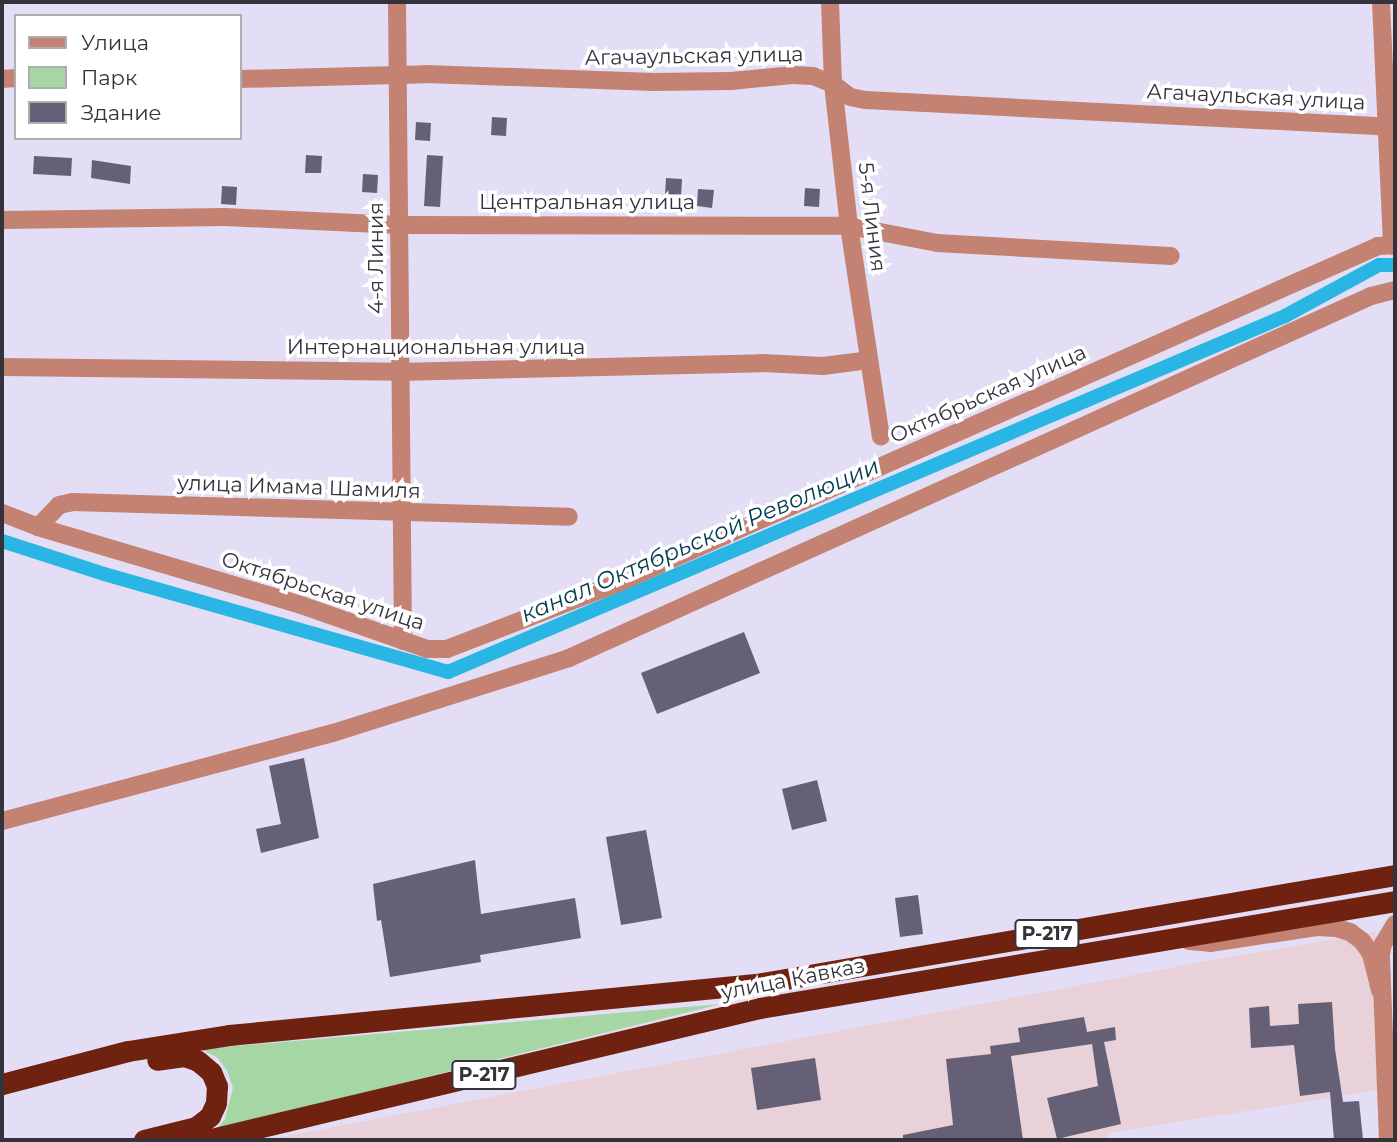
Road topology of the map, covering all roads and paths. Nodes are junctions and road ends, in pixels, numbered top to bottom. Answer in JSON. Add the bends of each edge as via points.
{"nodes":[{"id":1,"x":397,"y":2,"type":"edge"},
{"id":2,"x":830,"y":2,"type":"edge"},
{"id":3,"x":1381,"y":2,"type":"edge"},
{"id":4,"x":398,"y":75,"type":"junction"},
{"id":5,"x":242,"y":79,"type":"edge"},
{"id":6,"x":833,"y":84,"type":"junction"},
{"id":7,"x":1390,"y":127,"type":"edge"},
{"id":8,"x":2,"y":220,"type":"edge"},
{"id":9,"x":400,"y":225,"type":"junction"},
{"id":10,"x":849,"y":226,"type":"junction"},
{"id":11,"x":1394,"y":246,"type":"edge"},
{"id":12,"x":1171,"y":256,"type":"dead end"},
{"id":13,"x":1395,"y":290,"type":"edge"},
{"id":14,"x":869,"y":360,"type":"junction"},
{"id":15,"x":2,"y":367,"type":"edge"},
{"id":16,"x":399,"y":372,"type":"junction"},
{"id":17,"x":881,"y":437,"type":"dead end"},
{"id":18,"x":2,"y":513,"type":"edge"},
{"id":19,"x":400,"y":514,"type":"junction"},
{"id":20,"x":569,"y":517,"type":"dead end"},
{"id":21,"x":38,"y":527,"type":"junction"},
{"id":22,"x":403,"y":641,"type":"junction"},
{"id":23,"x":2,"y":821,"type":"edge"},
{"id":24,"x":1395,"y":874,"type":"edge"},
{"id":25,"x":1395,"y":901,"type":"edge"},
{"id":26,"x":1395,"y":925,"type":"edge"},
{"id":27,"x":1175,"y":938,"type":"junction"},
{"id":28,"x":1380,"y":991,"type":"junction"},
{"id":29,"x":3,"y":1083,"type":"edge"},
{"id":30,"x":1390,"y":1132,"type":"edge"},
{"id":31,"x":144,"y":1140,"type":"edge"},
{"id":32,"x":207,"y":1140,"type":"edge"}],
"edges":[{"from":1,"to":4,"type":"street","name":"4-я Линия"},
{"from":2,"to":6,"type":"street","name":"5-я Линия"},
{"from":3,"to":7,"type":"street"},
{"from":4,"to":5,"type":"street","name":"Агачаульская улица"},
{"from":4,"to":6,"type":"street","name":"Агачаульская улица","via":[[731,82],[793,75]]},
{"from":4,"to":9,"type":"street","name":"4-я Линия"},
{"from":6,"to":7,"type":"street","name":"Агачаульская улица","via":[[850,97],[866,100]]},
{"from":6,"to":10,"type":"street","name":"5-я Линия"},
{"from":7,"to":11,"type":"street"},
{"from":8,"to":9,"type":"street","name":"Центральная улица","via":[[225,217]]},
{"from":9,"to":10,"type":"street","name":"Центральная улица"},
{"from":9,"to":16,"type":"street","name":"4-я Линия"},
{"from":10,"to":12,"type":"street","name":"Центральная улица","via":[[937,243]]},
{"from":10,"to":14,"type":"street","name":"5-я Линия"},
{"from":11,"to":22,"type":"street","name":"Октябрьская улица","via":[[1378,246],[618,583],[447,649],[427,649]]},
{"from":13,"to":23,"type":"street","via":[[1346,307],[569,658],[333,733]]},
{"from":14,"to":16,"type":"street","name":"Интернациональная улица","via":[[823,366],[762,363]]},
{"from":14,"to":17,"type":"street","name":"5-я Линия"},
{"from":15,"to":16,"type":"street","name":"Интернациональная улица"},
{"from":16,"to":19,"type":"street","name":"4-я Линия"},
{"from":18,"to":21,"type":"street","name":"Октябрьская улица"},
{"from":19,"to":20,"type":"street","name":"улица Имама Шамиля"},
{"from":19,"to":21,"type":"street","name":"улица Имама Шамиля","via":[[73,502],[59,505]]},
{"from":19,"to":22,"type":"street","name":"4-я Линия"},
{"from":21,"to":22,"type":"street","name":"Октябрьская улица","via":[[301,605]]},
{"from":24,"to":29,"type":"highway","name":"улица Кавказ","number":"Р-217","via":[[756,984],[229,1035],[128,1051]]},
{"from":25,"to":27,"type":"highway","name":"улица Кавказ","number":"Р-217"},
{"from":26,"to":28,"type":"street","via":[[1383,944]]},
{"from":27,"to":28,"type":"street","via":[[1210,943],[1336,928],[1362,941],[1371,954]]},
{"from":27,"to":32,"type":"highway","name":"улица Кавказ","number":"Р-217","via":[[760,1008]]},
{"from":28,"to":30,"type":"street"},
{"from":29,"to":31,"type":"highway","via":[[184,1056],[198,1061],[211,1072],[217,1086],[210,1116],[196,1127]]}]}
